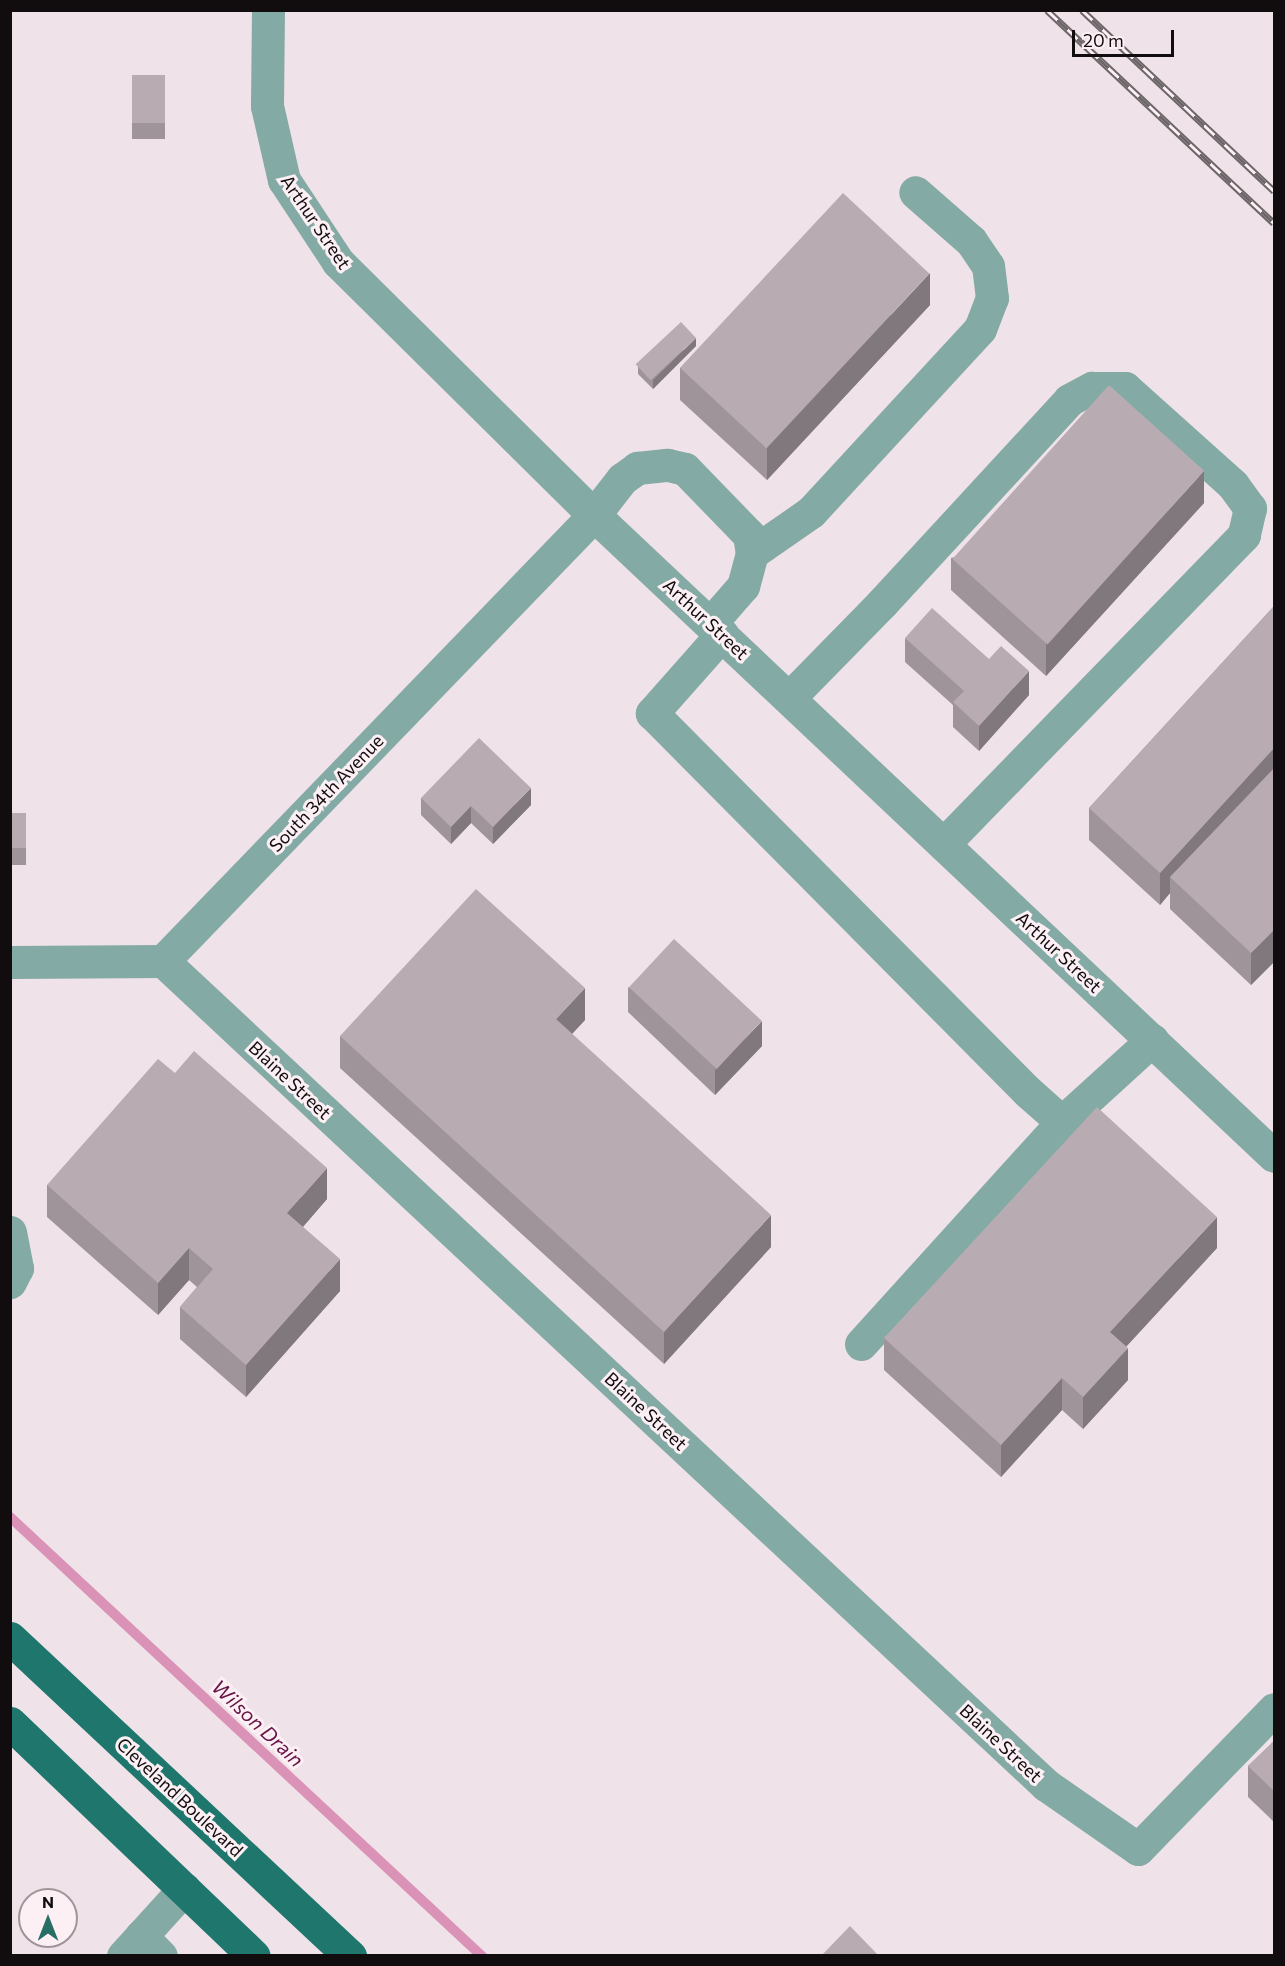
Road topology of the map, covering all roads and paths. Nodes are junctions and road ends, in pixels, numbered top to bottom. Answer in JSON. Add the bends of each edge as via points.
{"nodes":[{"id":1,"x":268,"y":10,"type":"edge"},
{"id":2,"x":915,"y":192,"type":"dead end"},
{"id":3,"x":594,"y":514,"type":"junction"},
{"id":4,"x":752,"y":553,"type":"junction"},
{"id":5,"x":716,"y":629,"type":"junction"},
{"id":6,"x":789,"y":698,"type":"junction"},
{"id":7,"x":944,"y":844,"type":"junction"},
{"id":8,"x":163,"y":961,"type":"junction"},
{"id":9,"x":10,"y":962,"type":"edge"},
{"id":10,"x":1152,"y":1040,"type":"junction"},
{"id":11,"x":1062,"y":1122,"type":"junction"},
{"id":12,"x":1275,"y":1156,"type":"edge"},
{"id":13,"x":10,"y":1232,"type":"edge"},
{"id":14,"x":10,"y":1282,"type":"edge"},
{"id":15,"x":861,"y":1344,"type":"dead end"},
{"id":16,"x":10,"y":1638,"type":"edge"},
{"id":17,"x":1275,"y":1708,"type":"edge"},
{"id":18,"x":10,"y":1723,"type":"edge"},
{"id":19,"x":184,"y":1889,"type":"junction"},
{"id":20,"x":142,"y":1949,"type":"edge"},
{"id":21,"x":254,"y":1956,"type":"edge"},
{"id":22,"x":350,"y":1956,"type":"edge"}],
"edges":[{"from":1,"to":3,"type":"street","name":"Arthur Street","via":[[267,106],[284,180],[338,262]]},
{"from":2,"to":4,"type":"street","via":[[971,241],[988,266],[992,298],[980,329],[811,512]]},
{"from":3,"to":4,"type":"street","name":"South 34th Avenue","via":[[622,479],[637,468],[668,465],[686,469],[749,535]]},
{"from":3,"to":5,"type":"street","name":"Arthur Street"},
{"from":3,"to":8,"type":"street","name":"South 34th Avenue"},
{"from":4,"to":5,"type":"street","via":[[743,586]]},
{"from":5,"to":6,"type":"street","name":"Arthur Street"},
{"from":5,"to":11,"type":"street","via":[[652,713]]},
{"from":6,"to":7,"type":"street","name":"Arthur Street"},
{"from":6,"to":7,"type":"street","via":[[1069,400],[1092,388],[1125,388],[1233,485],[1250,508],[1244,535]]},
{"from":7,"to":10,"type":"street","name":"Arthur Street"},
{"from":8,"to":9,"type":"street"},
{"from":8,"to":17,"type":"street","name":"Blaine Street","via":[[1046,1785],[1138,1849]]},
{"from":10,"to":11,"type":"street"},
{"from":10,"to":12,"type":"street","name":"Arthur Street"},
{"from":11,"to":15,"type":"street"},
{"from":13,"to":14,"type":"street","via":[[17,1268]]},
{"from":16,"to":22,"type":"main road","name":"Cleveland Boulevard"},
{"from":18,"to":19,"type":"main road"},
{"from":19,"to":20,"type":"street"},
{"from":19,"to":21,"type":"main road"}]}
